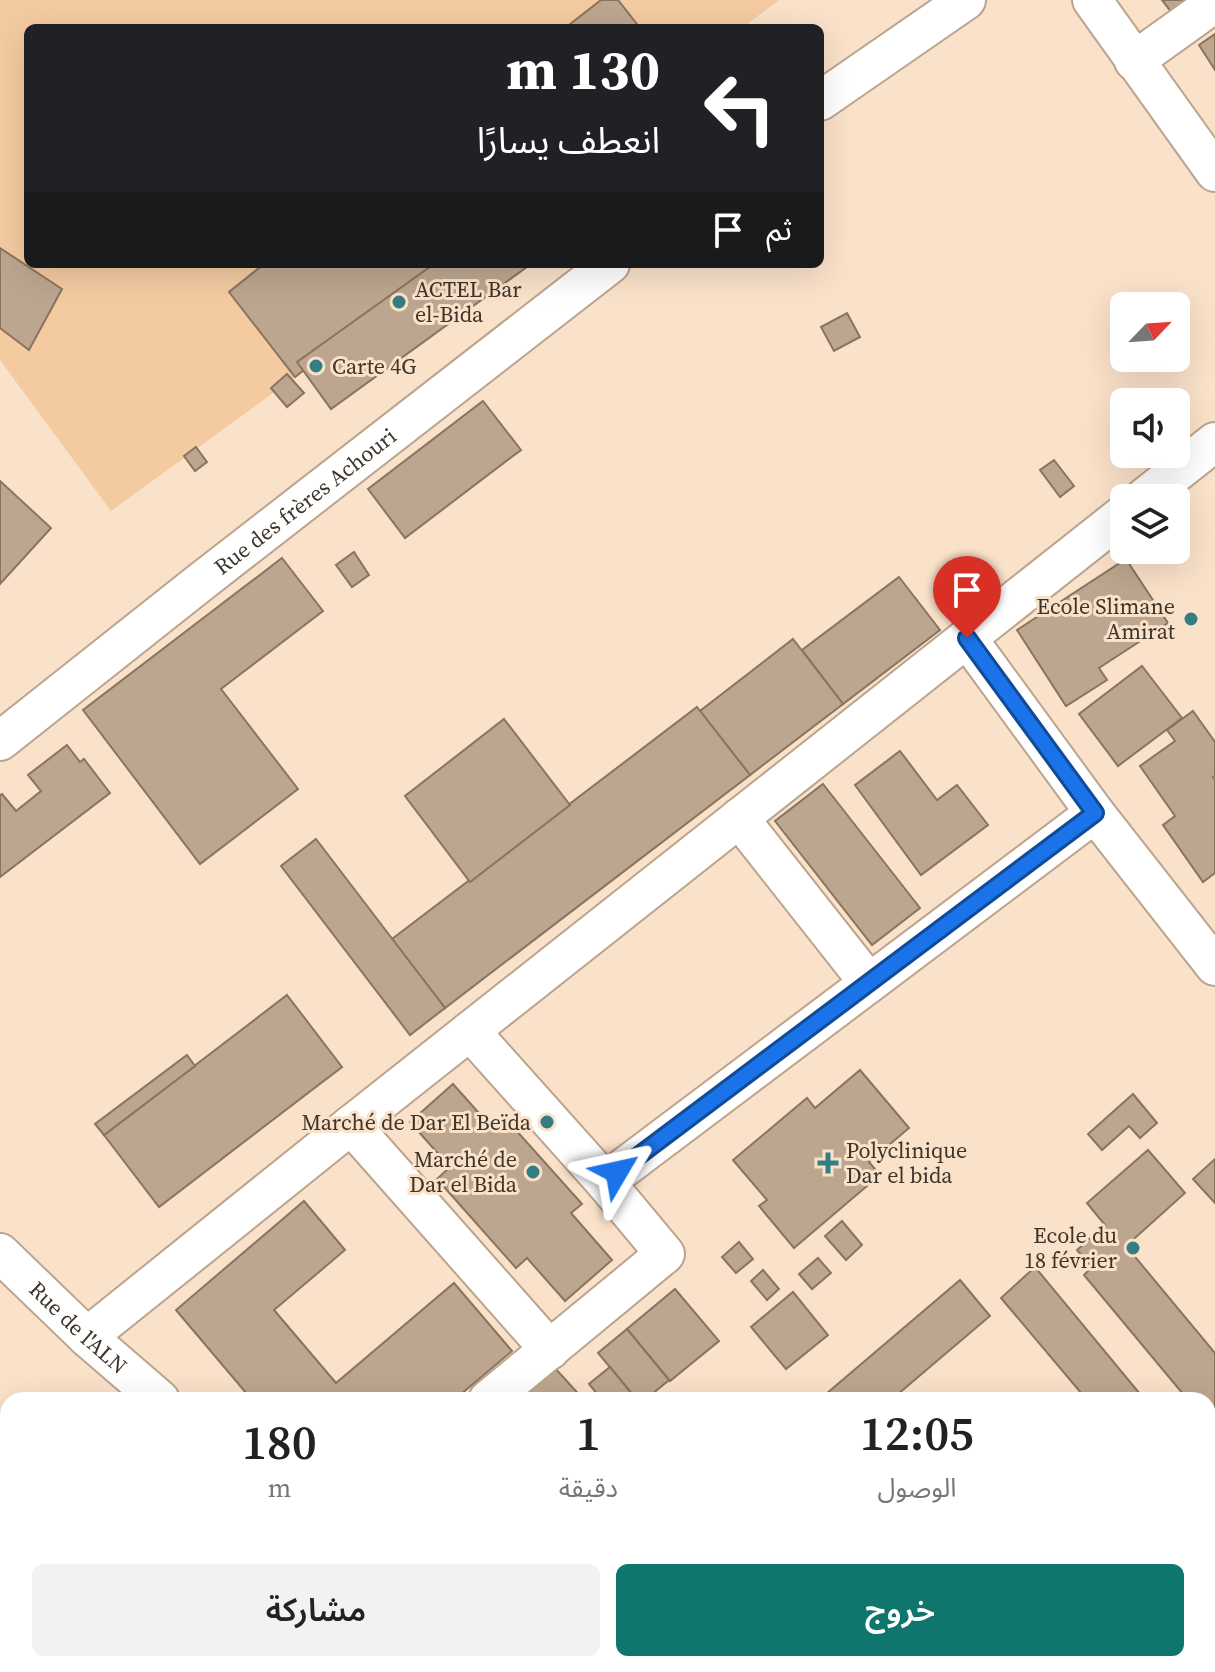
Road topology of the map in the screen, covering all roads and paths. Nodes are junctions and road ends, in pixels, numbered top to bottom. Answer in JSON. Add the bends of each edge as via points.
{"nodes":[{"id":1,"x":966,"y":0,"type":"edge"},
{"id":2,"x":1092,"y":0,"type":"edge"},
{"id":3,"x":1215,"y":3,"type":"edge"},
{"id":4,"x":1134,"y":61,"type":"junction"},
{"id":5,"x":824,"y":98,"type":"edge"},
{"id":6,"x":1215,"y":172,"type":"edge"},
{"id":7,"x":595,"y":269,"type":"edge"},
{"id":8,"x":1215,"y":442,"type":"edge"},
{"id":9,"x":1162,"y":484,"type":"edge"},
{"id":10,"x":1110,"y":525,"type":"edge"},
{"id":11,"x":967,"y":638,"type":"junction"},
{"id":12,"x":0,"y":741,"type":"edge"},
{"id":13,"x":1095,"y":813,"type":"junction"},
{"id":14,"x":739,"y":818,"type":"junction"},
{"id":15,"x":1215,"y":966,"type":"edge"},
{"id":16,"x":869,"y":983,"type":"junction"},
{"id":17,"x":470,"y":1031,"type":"junction"},
{"id":18,"x":351,"y":1125,"type":"junction"},
{"id":19,"x":605,"y":1182,"type":"junction"},
{"id":20,"x":0,"y":1253,"type":"edge"},
{"id":21,"x":87,"y":1337,"type":"junction"},
{"id":22,"x":550,"y":1350,"type":"junction"},
{"id":23,"x":144,"y":1392,"type":"edge"},
{"id":24,"x":498,"y":1392,"type":"edge"}],
"edges":[{"from":1,"to":5,"type":"street"},
{"from":2,"to":4,"type":"street"},
{"from":3,"to":4,"type":"street"},
{"from":4,"to":6,"type":"street"},
{"from":7,"to":12,"type":"street","name":"Rue des frères Achouri"},
{"from":8,"to":9,"type":"street"},
{"from":10,"to":11,"type":"street"},
{"from":11,"to":13,"type":"street"},
{"from":11,"to":14,"type":"street"},
{"from":13,"to":15,"type":"street"},
{"from":13,"to":16,"type":"street"},
{"from":14,"to":16,"type":"street"},
{"from":14,"to":17,"type":"street"},
{"from":16,"to":19,"type":"street"},
{"from":17,"to":18,"type":"street"},
{"from":17,"to":19,"type":"street"},
{"from":18,"to":21,"type":"street"},
{"from":18,"to":22,"type":"street"},
{"from":19,"to":22,"type":"street","via":[[665,1254]]},
{"from":20,"to":21,"type":"street","name":"Rue de l'ALN"},
{"from":21,"to":23,"type":"street","name":"Rue de l'ALN"},
{"from":22,"to":24,"type":"street"}]}
